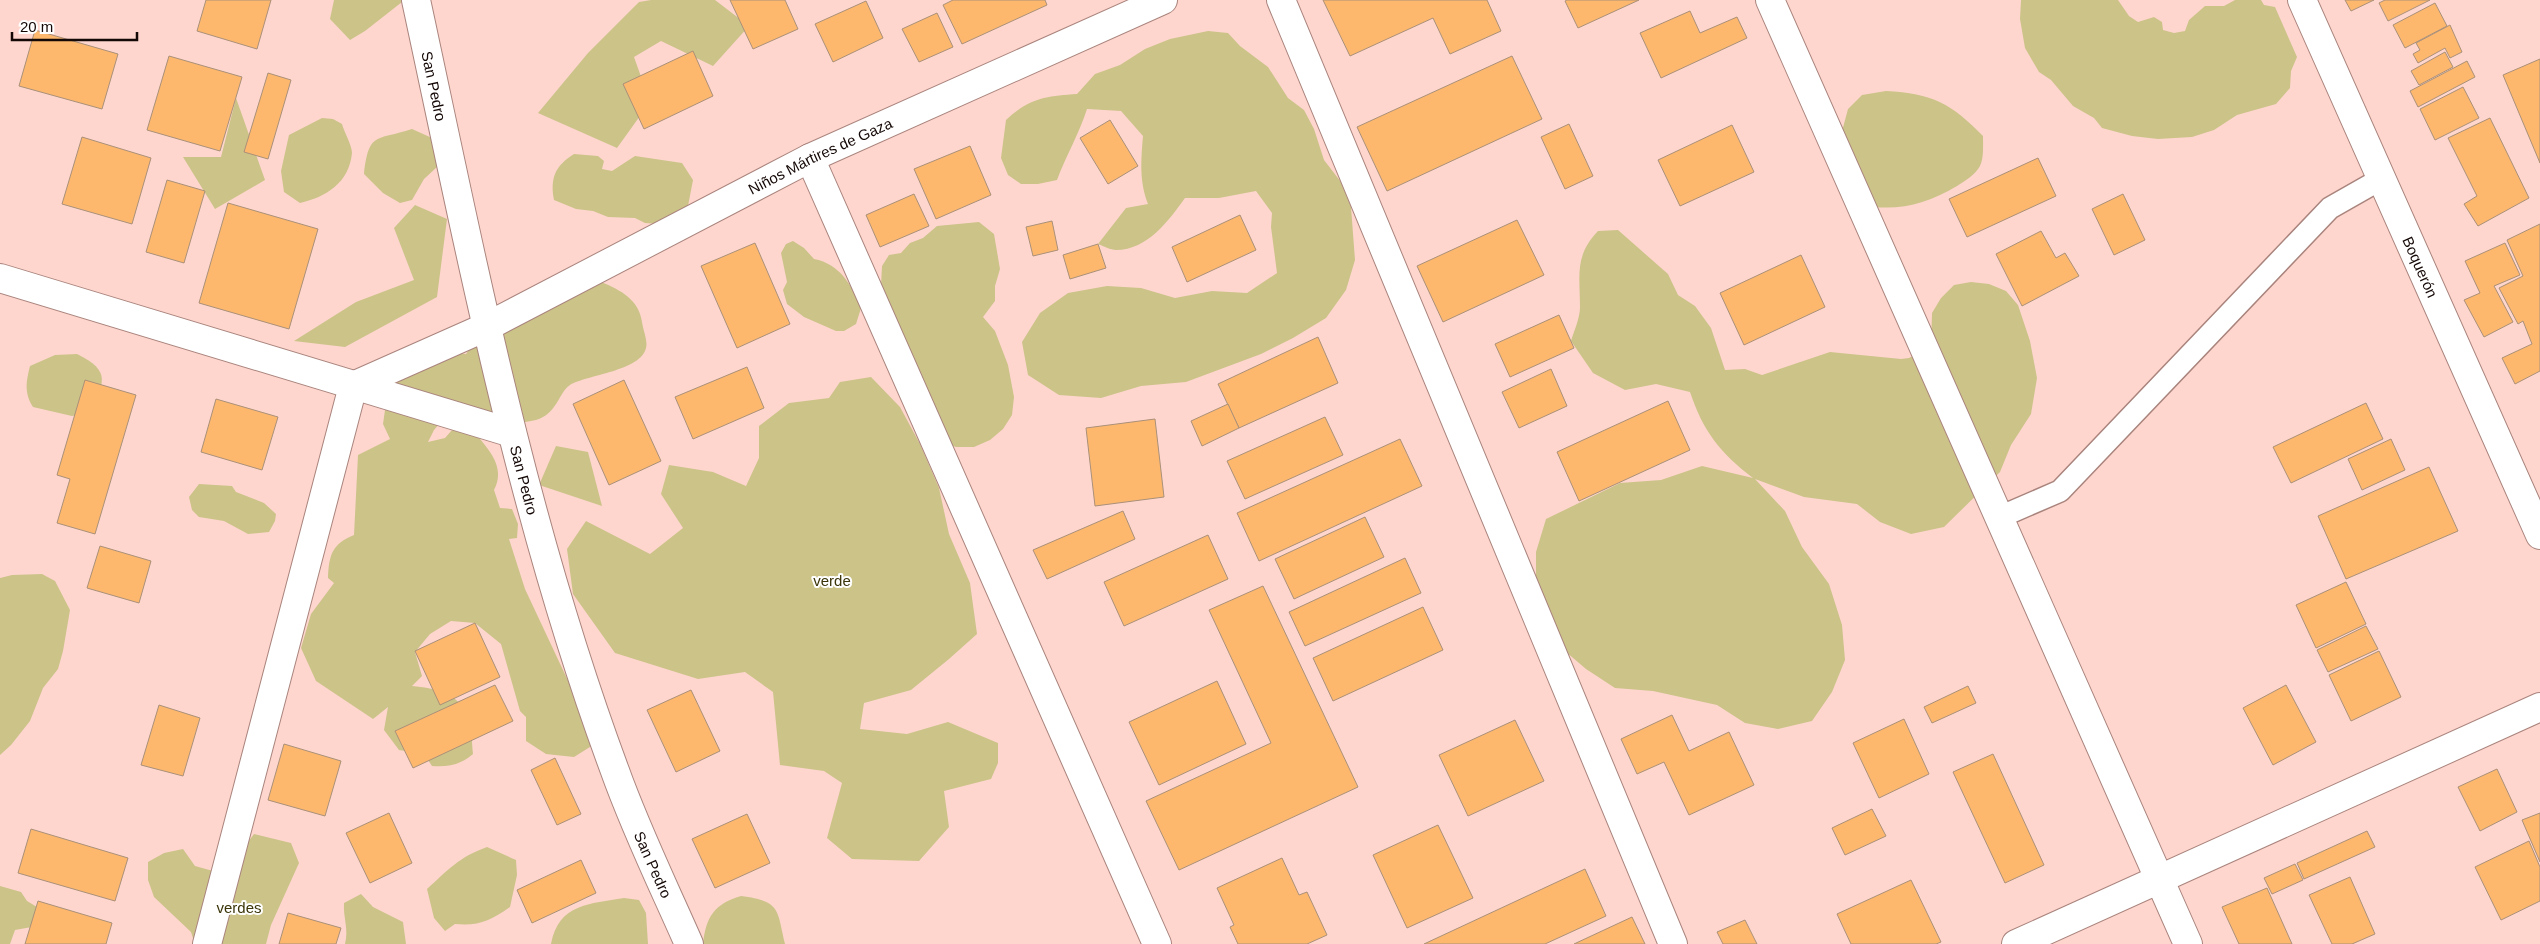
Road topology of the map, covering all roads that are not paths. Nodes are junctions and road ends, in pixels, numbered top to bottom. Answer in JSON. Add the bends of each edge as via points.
{"nodes":[{"id":1,"x":416,"y":0,"type":"edge"},
{"id":2,"x":1163,"y":0,"type":"edge"},
{"id":3,"x":1281,"y":0,"type":"edge"},
{"id":4,"x":1770,"y":0,"type":"edge"},
{"id":5,"x":2302,"y":0,"type":"edge"},
{"id":6,"x":810,"y":158,"type":"junction"},
{"id":7,"x":2382,"y":179,"type":"junction"},
{"id":8,"x":0,"y":278,"type":"edge"},
{"id":9,"x":486,"y":327,"type":"junction"},
{"id":10,"x":353,"y":386,"type":"junction"},
{"id":11,"x":512,"y":433,"type":"junction"},
{"id":12,"x":2000,"y":517,"type":"junction"},
{"id":13,"x":2540,"y":535,"type":"edge"},
{"id":14,"x":2540,"y":708,"type":"edge"},
{"id":15,"x":2160,"y":880,"type":"junction"},
{"id":16,"x":207,"y":944,"type":"edge"},
{"id":17,"x":689,"y":944,"type":"edge"},
{"id":18,"x":1157,"y":944,"type":"edge"},
{"id":19,"x":1673,"y":944,"type":"edge"},
{"id":20,"x":2016,"y":944,"type":"edge"},
{"id":21,"x":2188,"y":944,"type":"edge"}],
"edges":[{"from":1,"to":9,"type":"street","name":"San Pedro"},
{"from":2,"to":6,"type":"street","name":"Niños Mártires de Gaza"},
{"from":3,"to":19,"type":"street"},
{"from":4,"to":12,"type":"street"},
{"from":5,"to":7,"type":"street","name":"Boquerón"},
{"from":6,"to":9,"type":"street","name":"Niños Mártires de Gaza"},
{"from":6,"to":18,"type":"street"},
{"from":7,"to":12,"type":"lane","via":[[2330,208],[2060,491]]},
{"from":7,"to":13,"type":"street","name":"Boquerón"},
{"from":8,"to":10,"type":"street"},
{"from":9,"to":10,"type":"street","name":"Niños Mártires de Gaza"},
{"from":9,"to":11,"type":"street","name":"San Pedro"},
{"from":10,"to":11,"type":"street"},
{"from":10,"to":16,"type":"street"},
{"from":11,"to":17,"type":"street","name":"San Pedro","via":[[562,612],[615,772]]},
{"from":12,"to":15,"type":"street"},
{"from":14,"to":15,"type":"street"},
{"from":15,"to":20,"type":"street"},
{"from":15,"to":21,"type":"street"}]}
